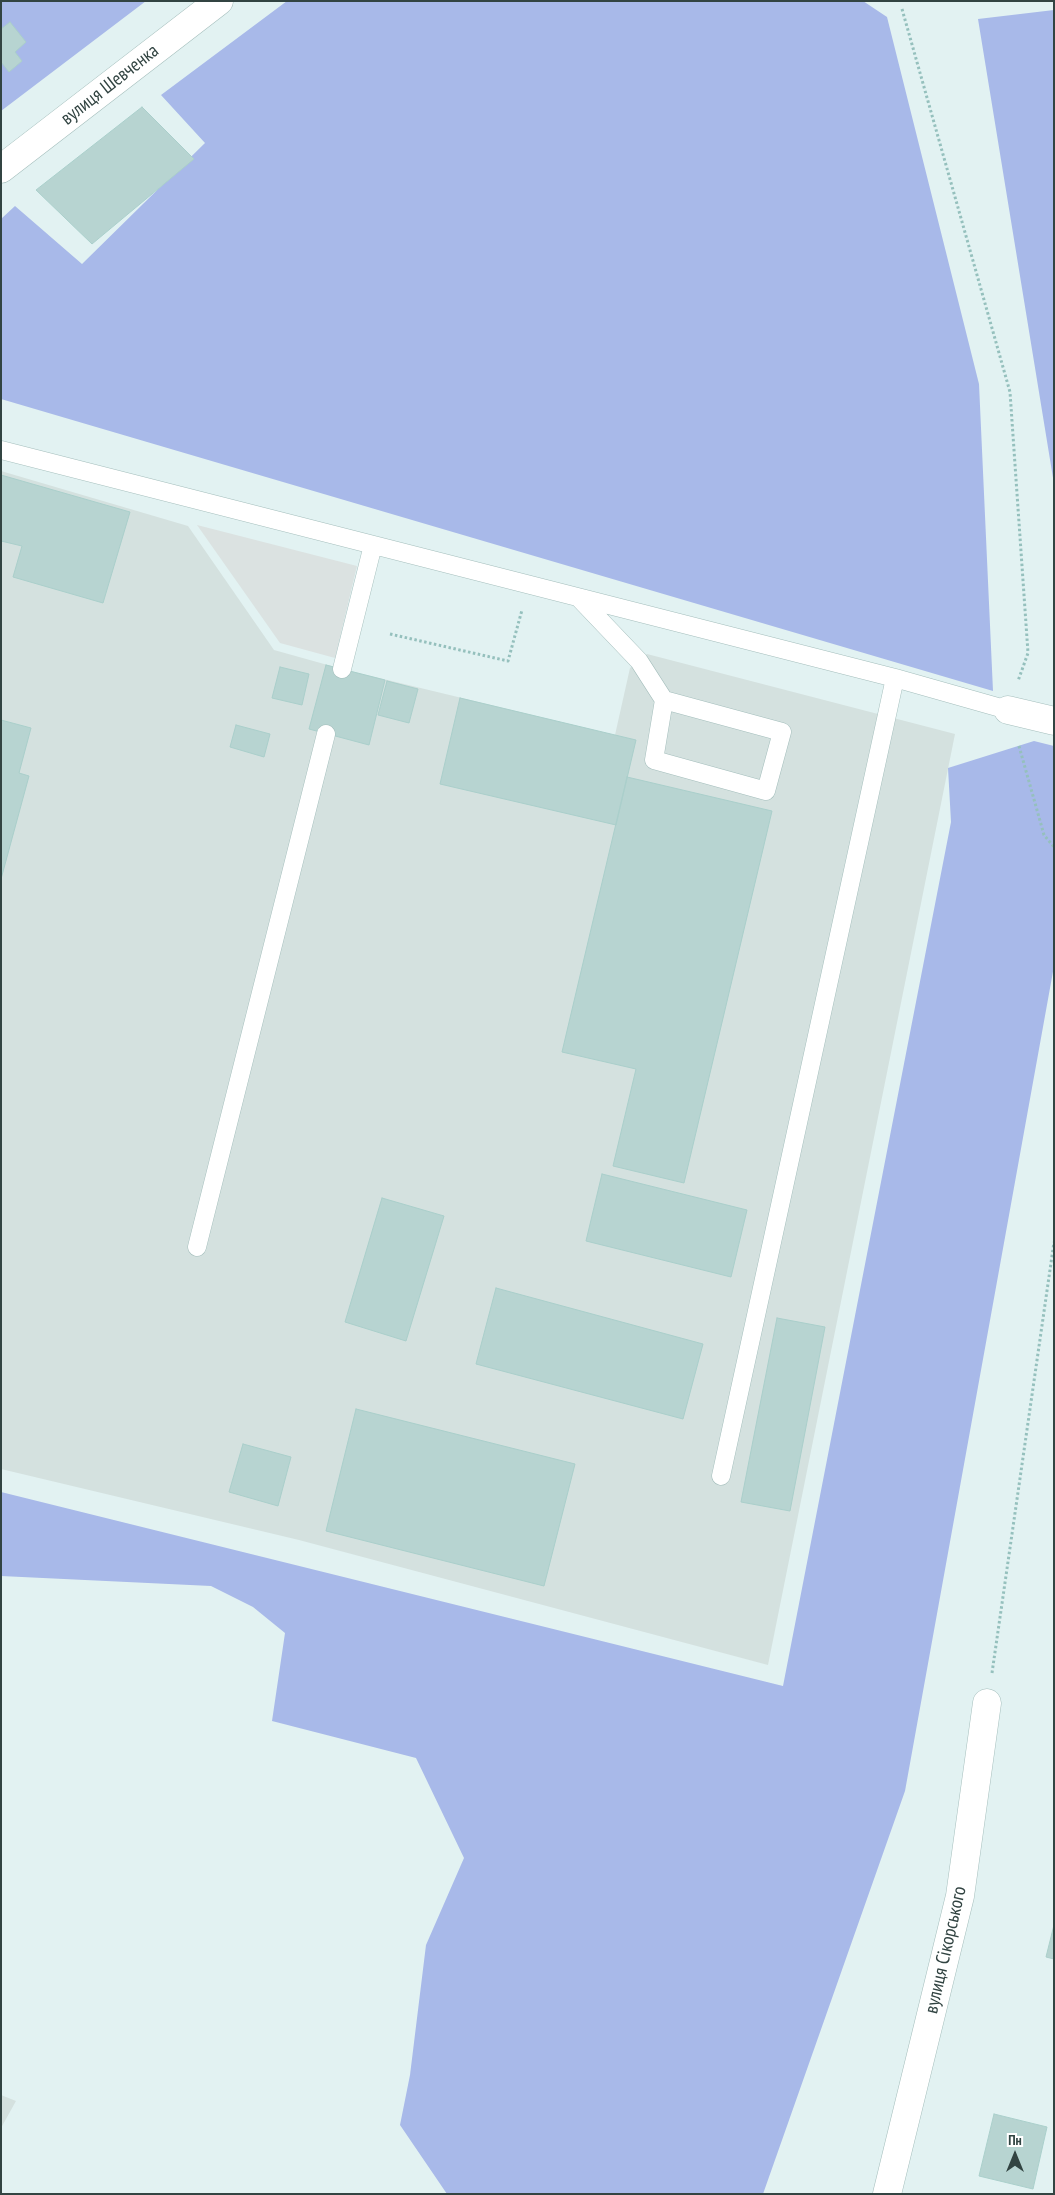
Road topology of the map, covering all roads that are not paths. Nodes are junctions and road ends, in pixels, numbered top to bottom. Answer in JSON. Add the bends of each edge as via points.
{"nodes":[{"id":1,"x":219,"y":1,"type":"edge"},
{"id":2,"x":1,"y":169,"type":"edge"},
{"id":3,"x":1,"y":450,"type":"edge"},
{"id":4,"x":373,"y":545,"type":"junction"},
{"id":5,"x":577,"y":596,"type":"junction"},
{"id":6,"x":342,"y":670,"type":"dead end"},
{"id":7,"x":895,"y":678,"type":"junction"},
{"id":8,"x":664,"y":700,"type":"junction"},
{"id":9,"x":1008,"y":710,"type":"joint"},
{"id":10,"x":1054,"y":721,"type":"edge"},
{"id":11,"x":326,"y":734,"type":"dead end"},
{"id":12,"x":198,"y":1246,"type":"dead end"},
{"id":13,"x":721,"y":1476,"type":"dead end"},
{"id":14,"x":987,"y":1703,"type":"road end"},
{"id":15,"x":887,"y":2194,"type":"edge"}],
"edges":[{"from":1,"to":2,"type":"street","name":"вулиця Шевченка"},
{"from":3,"to":4,"type":"lane"},
{"from":4,"to":5,"type":"lane"},
{"from":4,"to":6,"type":"lane"},
{"from":5,"to":7,"type":"lane"},
{"from":5,"to":8,"type":"lane","via":[[639,661]]},
{"from":7,"to":9,"type":"lane"},
{"from":7,"to":13,"type":"lane"},
{"from":8,"to":8,"type":"lane","via":[[654,760],[766,791],[782,732]]},
{"from":9,"to":10,"type":"street"},
{"from":11,"to":12,"type":"lane"},
{"from":14,"to":15,"type":"street","name":"вулиця Сікорського","via":[[960,1896]]}]}
